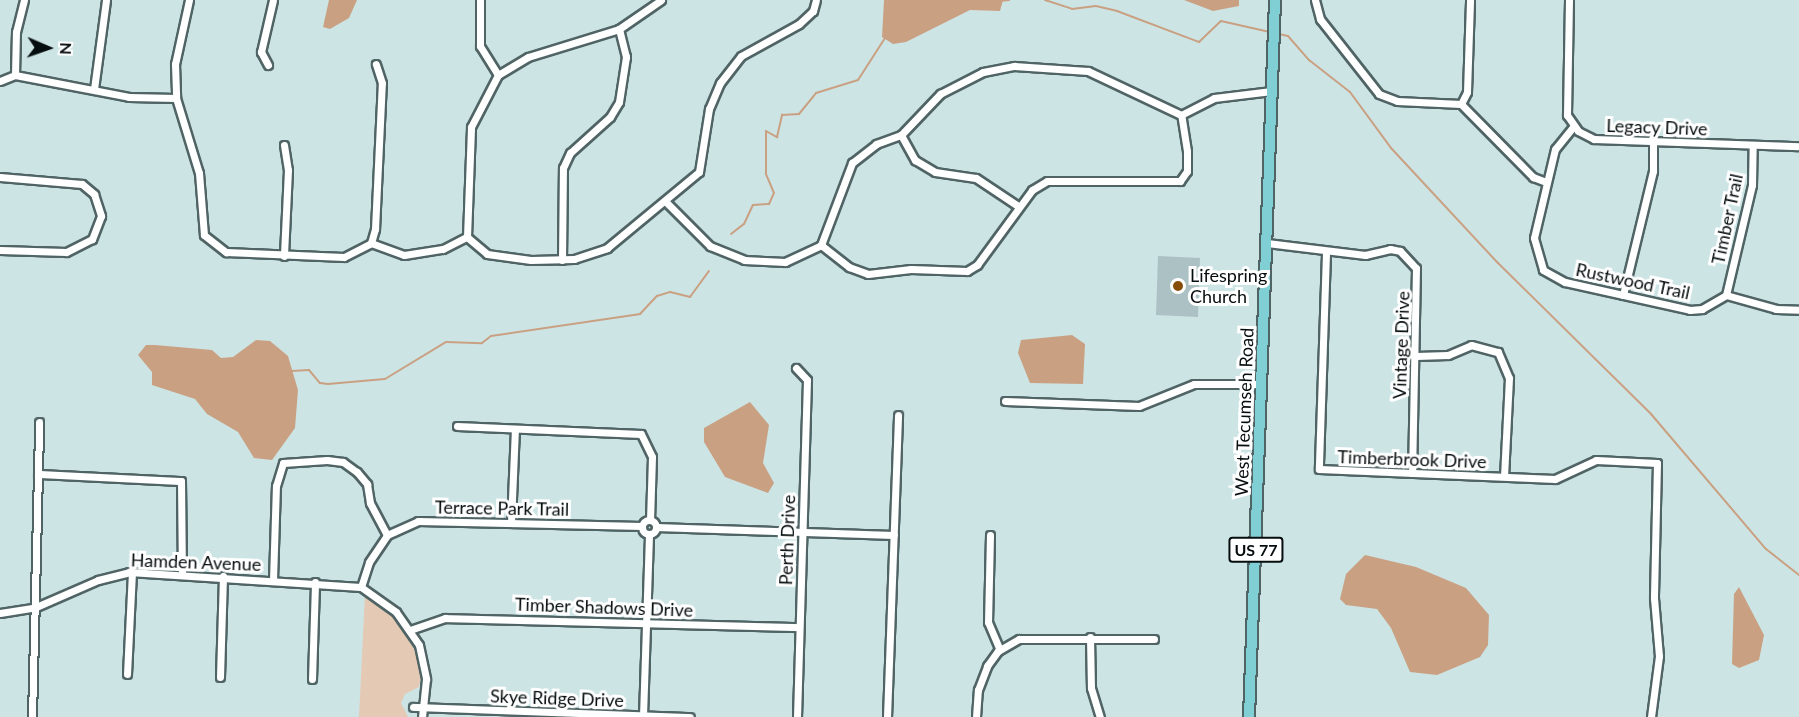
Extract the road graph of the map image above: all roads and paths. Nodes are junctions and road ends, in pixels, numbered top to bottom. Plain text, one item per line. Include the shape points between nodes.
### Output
1 (24, 0) edge
2 (106, 0) edge
3 (189, 0) edge
4 (273, 0) edge
5 (480, 0) edge
6 (661, 0) edge
7 (816, 0) edge
8 (1275, 0) edge
9 (1315, 0) edge
10 (1470, 0) edge
11 (1569, 0) edge
12 (619, 29) junction
13 (376, 64) dead end
14 (268, 65) dead end
15 (15, 75) junction
16 (498, 75) junction
17 (0, 81) edge
18 (94, 89) junction
19 (1272, 91) junction
20 (177, 98) junction
21 (1461, 104) junction
22 (1181, 115) junction
23 (1573, 128) junction
24 (901, 135) junction
25 (1653, 141) junction
26 (284, 145) dead end
27 (1753, 146) junction
28 (1799, 146) edge
29 (0, 177) edge
30 (1546, 182) junction
31 (667, 203) junction
32 (1018, 207) junction
33 (466, 237) junction
34 (371, 243) junction
35 (1267, 243) junction
36 (821, 245) junction
37 (0, 250) edge
38 (1326, 253) junction
39 (284, 256) junction
40 (562, 260) junction
41 (1623, 295) junction
42 (1725, 295) junction
43 (1799, 310) edge
44 (1416, 356) junction
45 (795, 368) dead end
46 (1262, 384) junction
47 (1005, 401) dead end
48 (898, 415) dead end
49 (39, 422) dead end
50 (457, 426) dead end
51 (515, 429) junction
52 (1412, 473) junction
53 (38, 474) junction
54 (1504, 476) junction
55 (650, 520) junction
56 (511, 523) junction
57 (642, 526) junction
58 (656, 527) junction
59 (802, 532) junction
60 (649, 534) junction
61 (387, 535) junction
62 (894, 535) junction
63 (990, 535) dead end
64 (132, 572) junction
65 (183, 573) junction
66 (223, 576) junction
67 (273, 580) junction
68 (315, 582) junction
69 (361, 587) junction
70 (36, 607) junction
71 (0, 613) edge
72 (646, 624) junction
73 (799, 627) junction
74 (411, 630) junction
75 (1090, 637) junction
76 (1154, 639) dead end
77 (1000, 650) junction
78 (127, 674) dead end
79 (220, 677) dead end
80 (312, 680) dead end
81 (413, 707) dead end
82 (423, 708) junction
83 (643, 716) edge
84 (32, 717) edge
85 (422, 717) edge
86 (690, 717) edge
87 (797, 717) edge
88 (887, 717) edge
89 (976, 717) edge
90 (1100, 717) edge
91 (1249, 717) edge
92 (1651, 717) edge

1 - 15 street via 16,32
2 - 18 street
3 - 20 street via 176,64
4 - 14 street via 261,52
5 - 16 street via 480,46
6 - 12 street
7 - 31 street via 813,11 799,24 754,47 727,73 709,109 699,172
8 - 19 main road, West Tecumseh Road / US 77
9 - 21 street via 1320,19 1379,94 1397,101
10 - 21 street via 1467,92
11 - 23 street via 1567,115
12 - 16 street via 528,57
12 - 40 street via 626,57 619,102 610,117 570,153 563,168
13 - 34 street via 382,83 375,229
15 - 17 street
15 - 18 street
16 - 33 street via 471,127
18 - 20 street via 129,97
19 - 22 street via 1214,98
19 - 35 main road, West Tecumseh Road / US 77
20 - 39 street via 199,173 204,235 226,252
21 - 30 street via 1533,177
22 - 24 street via 1088,70 1014,66 958,82
22 - 32 street via 1187,171 1180,181 1063,178 1032,190
23 - 25 street, Legacy Drive via 1594,139
23 - 30 street, Rustwood Trail via 1555,149
24 - 32 street via 915,160 935,172 976,178
24 - 36 street via 876,144 852,163
25 - 27 street, Legacy Drive
25 - 41 street via 1653,171
26 - 39 street via 288,170
27 - 28 street, Legacy Drive
27 - 42 street, Timber Trail via 1752,185
29 - 37 street via 82,184 94,194 101,216 92,239 66,252
30 - 41 street, Rustwood Trail via 1534,238 1543,270 1565,282
31 - 36 street via 710,246 744,260 785,262
31 - 40 street via 607,248
32 - 36 street via 977,265 966,271 910,269 868,274 849,267
33 - 34 street via 443,249 404,255
33 - 40 street via 496,257
34 - 39 street via 344,257
35 - 38 street, Vintage Drive via 1298,244
35 - 46 main road, West Tecumseh Road / US 77
38 - 44 street, Vintage Drive via 1365,255 1390,249 1410,259 1418,278
38 - 52 street, Timberbrook Drive via 1319,469
41 - 42 street, Rustwood Trail via 1690,310 1702,309
42 - 43 street via 1776,309
44 - 52 street, Vintage Drive
44 - 54 street via 1448,355 1471,345 1498,352 1509,378
45 - 59 street, Perth Drive via 807,380
46 - 47 street via 1194,384 1138,406
46 - 91 main road, West Tecumseh Road / US 77
48 - 62 street
49 - 53 street
50 - 51 street
51 - 55 street via 641,434 652,457
51 - 56 street
52 - 54 street, Timberbrook Drive
53 - 65 street via 181,481
53 - 70 street
54 - 92 street, Timberbrook Drive via 1555,479 1596,460 1657,463 1654,598 1659,656
55 - 57 street
55 - 58 street
56 - 57 street, Terrace Park Trail
56 - 61 street, Terrace Park Trail via 418,521
57 - 60 street
58 - 59 street
58 - 60 street
59 - 62 street
59 - 73 street, Perth Drive
60 - 72 street
61 - 67 street via 370,503 367,484 343,462 283,463 276,486
61 - 69 street via 369,562
62 - 88 street
63 - 77 street via 988,622
64 - 65 street, Hamden Avenue
64 - 70 street, Hamden Avenue via 98,580
64 - 78 street
65 - 66 street, Hamden Avenue
66 - 67 street, Hamden Avenue
66 - 79 street
67 - 68 street, Hamden Avenue
68 - 69 street, Hamden Avenue
68 - 80 street
69 - 74 street via 388,604
70 - 71 street, Hamden Avenue
70 - 84 street
72 - 73 street, Timber Shadows Drive
72 - 74 street, Timber Shadows Drive via 445,618
72 - 83 street
73 - 87 street, Perth Drive
74 - 82 street via 425,666
75 - 76 street
75 - 77 street via 1027,637
75 - 90 street via 1090,688
77 - 89 street via 980,683
81 - 82 street, Skye Ridge Drive
82 - 83 street, Skye Ridge Drive
82 - 85 street
83 - 86 street, Skye Ridge Drive

